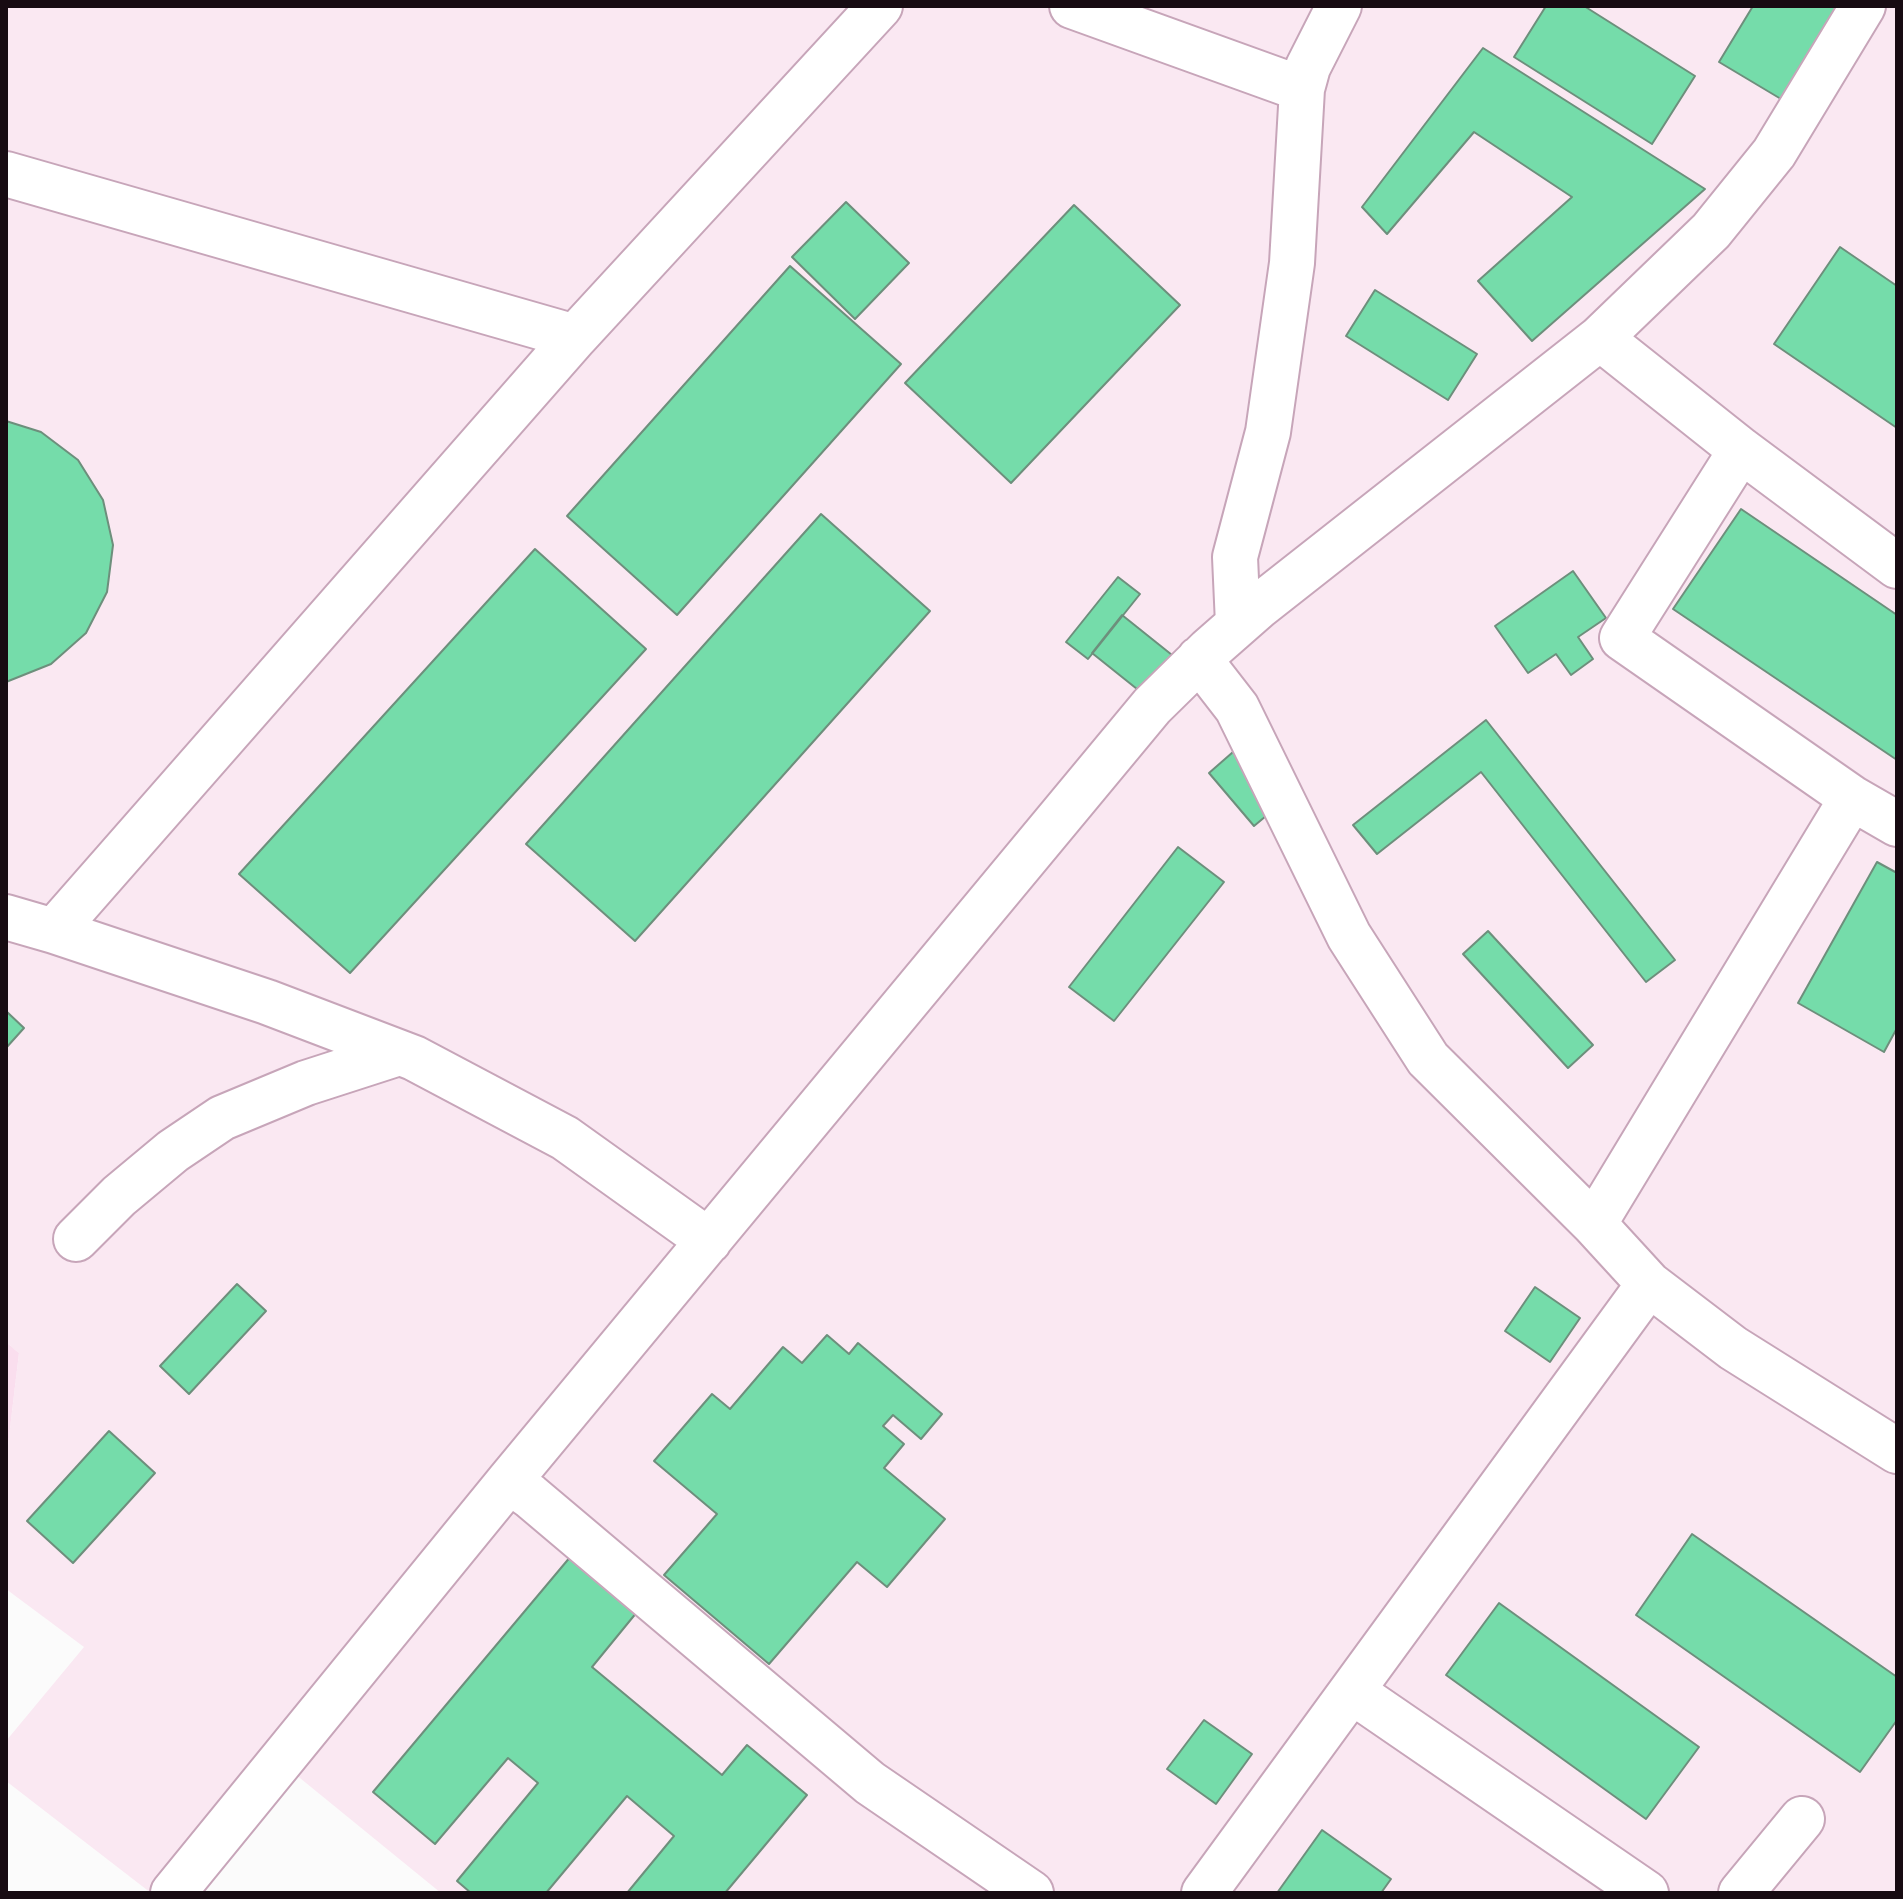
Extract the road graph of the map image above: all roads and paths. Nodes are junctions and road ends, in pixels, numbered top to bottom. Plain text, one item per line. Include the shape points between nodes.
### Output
1 (880, 6) edge
2 (1072, 6) edge
3 (1339, 6) edge
4 (1863, 6) edge
5 (1302, 89) junction
6 (6, 174) edge
7 (575, 337) junction
8 (1600, 338) junction
9 (1741, 450) junction
10 (1897, 566) edge
11 (1238, 624) junction
12 (1199, 659) junction
13 (1852, 798) junction
14 (1897, 824) edge
15 (6, 917) edge
16 (54, 931) junction
17 (399, 1053) junction
18 (1594, 1224) junction
19 (76, 1239) dead end
20 (709, 1241) junction
21 (1649, 1284) junction
22 (1897, 1451) edge
23 (509, 1481) junction
24 (1353, 1692) junction
25 (1802, 1819) dead end
26 (1642, 1892) edge
27 (173, 1893) edge
28 (1031, 1893) edge
29 (1204, 1893) edge
30 (1741, 1893) edge

1 - 7 lane
2 - 5 lane
3 - 5 lane
4 - 8 lane via 1774,153 1711,231
5 - 11 lane via 1292,263 1268,432 1235,557
6 - 7 lane
7 - 16 lane
8 - 9 lane
8 - 11 lane
9 - 10 lane
9 - 13 lane via 1622,638
11 - 12 lane
12 - 18 lane via 1237,708 1349,936 1428,1059
12 - 20 lane via 1152,706
13 - 14 lane
13 - 18 lane
15 - 16 lane
16 - 17 lane via 267,1002
17 - 19 lane via 222,1118 173,1151
17 - 20 lane via 565,1138
18 - 21 lane
20 - 23 lane
21 - 22 lane via 1733,1348
21 - 24 lane
23 - 27 lane
23 - 28 lane via 870,1783
24 - 26 lane
24 - 29 lane
25 - 30 lane

